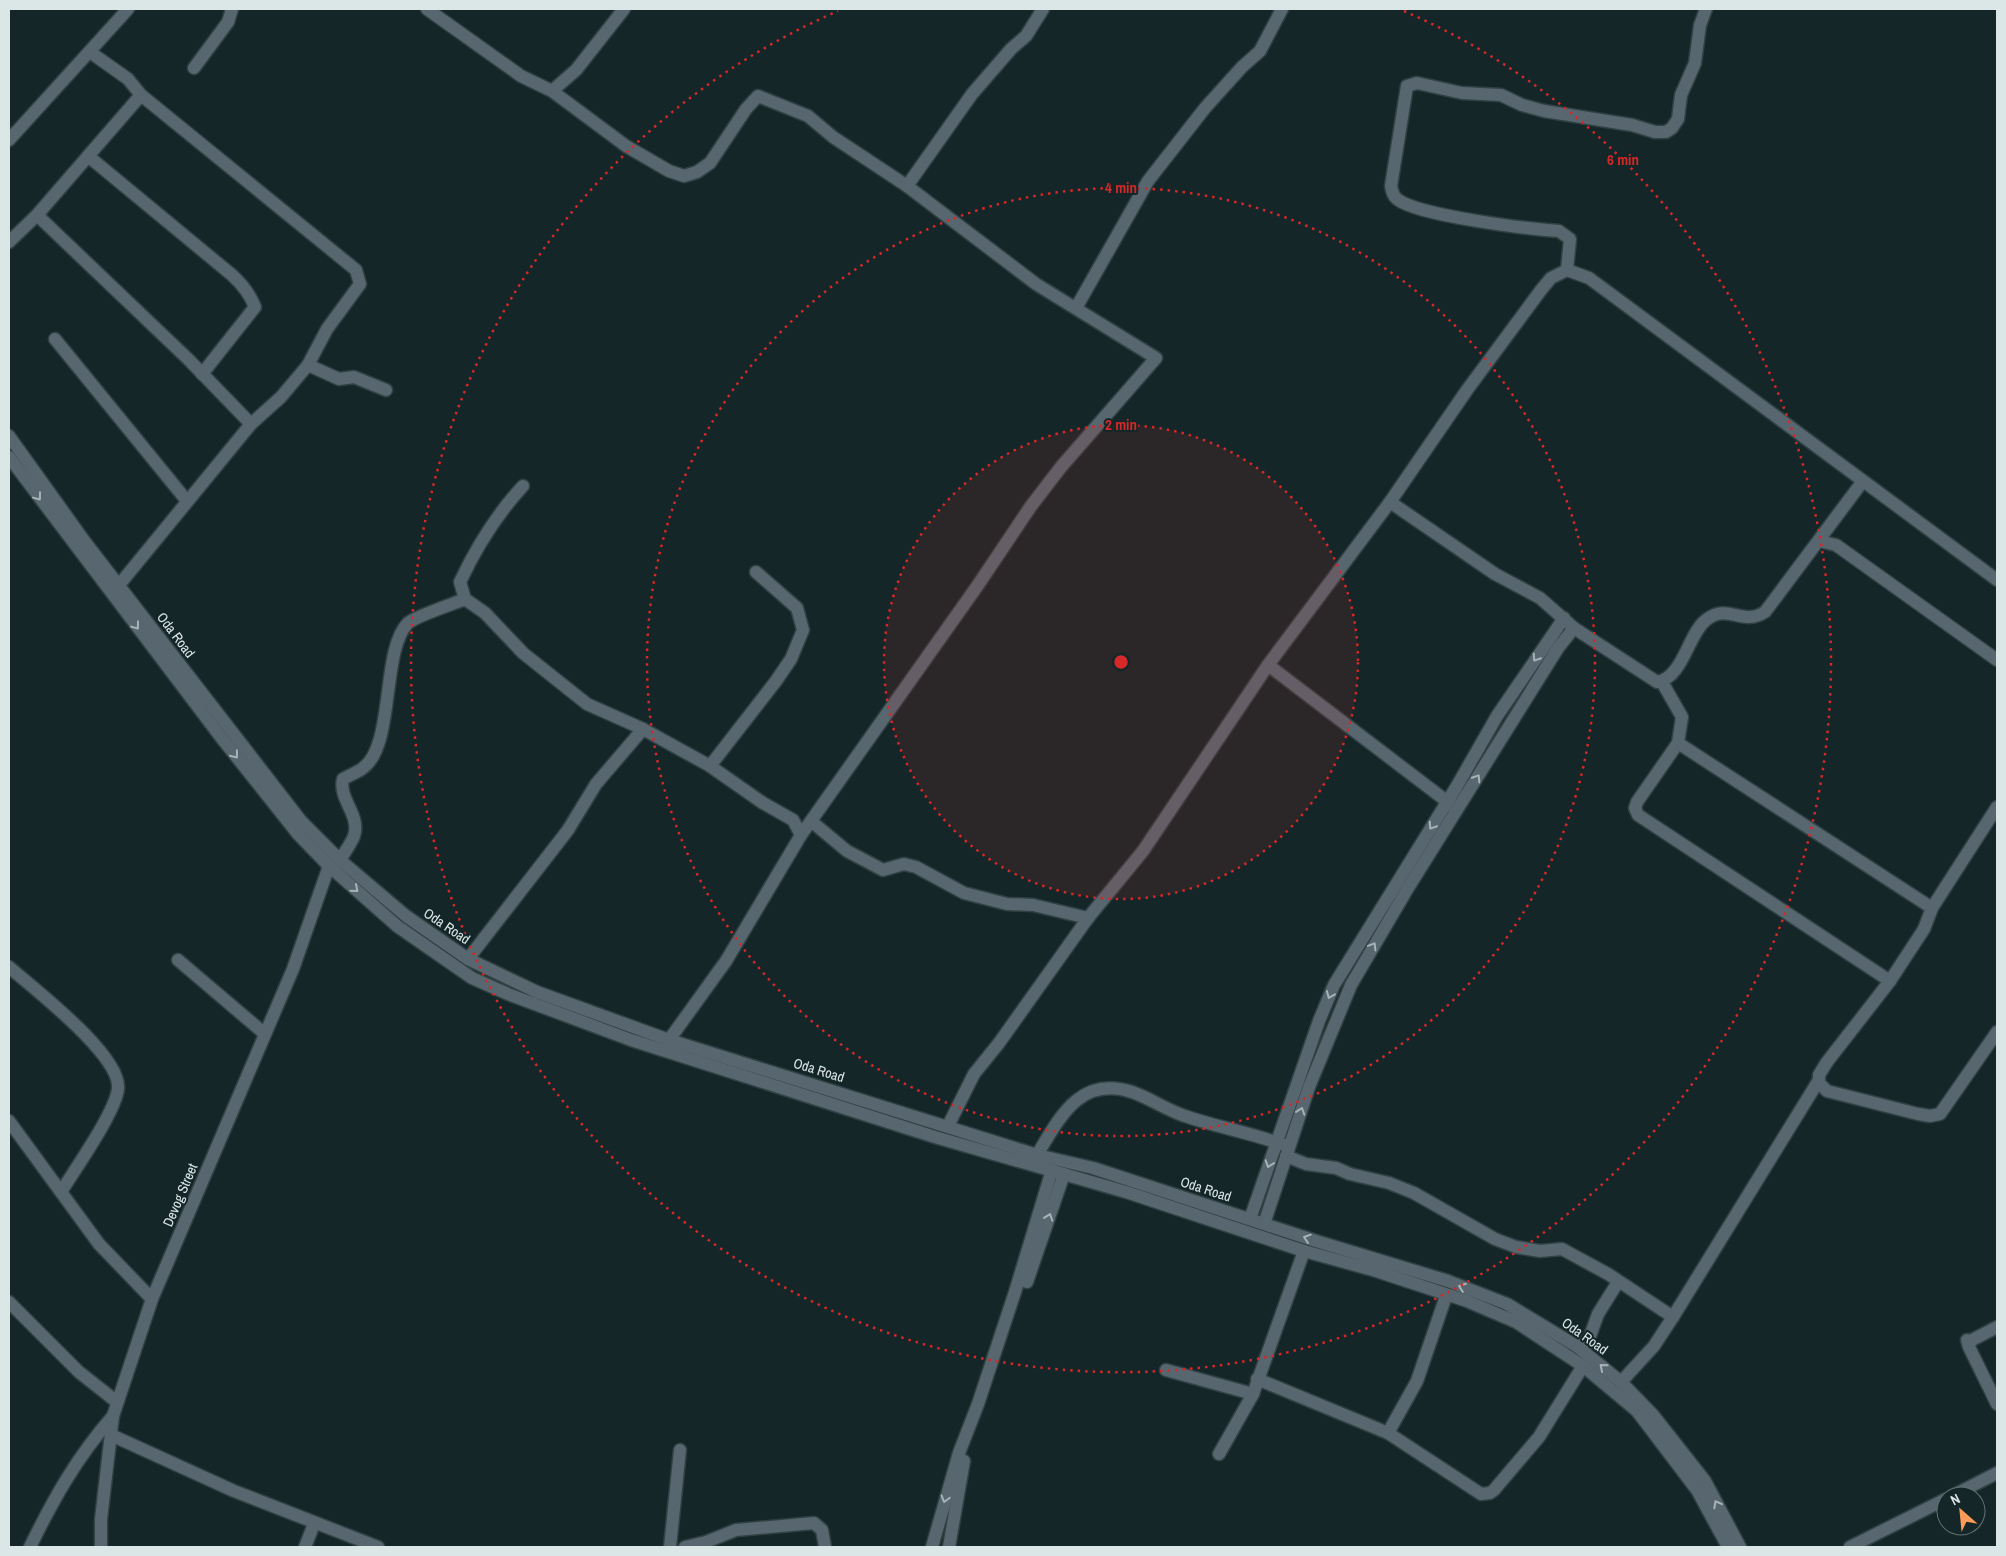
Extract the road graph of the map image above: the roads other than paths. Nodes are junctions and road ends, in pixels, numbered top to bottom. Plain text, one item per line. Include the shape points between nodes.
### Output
1 (109, 9) edge
2 (232, 9) edge
3 (427, 9) edge
4 (624, 9) edge
5 (1043, 9) edge
6 (1282, 9) edge
7 (1706, 9) edge
8 (123, 13) edge
9 (90, 52) junction
10 (194, 68) dead end
11 (552, 91) junction
12 (141, 95) junction
13 (9, 140) edge
14 (88, 156) junction
15 (907, 186) junction
16 (37, 215) junction
17 (9, 242) edge
18 (1567, 270) junction
19 (1076, 308) junction
20 (55, 339) dead end
21 (308, 365) junction
22 (202, 374) junction
23 (386, 390) dead end
24 (252, 424) junction
25 (9, 436) edge
26 (9, 457) edge
27 (14, 475) edge
28 (1863, 481) junction
29 (523, 486) dead end
30 (187, 501) junction
31 (1390, 502) junction
32 (1819, 541) junction
33 (756, 572) dead end
34 (1997, 580) edge
35 (119, 585) junction
36 (465, 599) junction
37 (1564, 618) junction
38 (1574, 628) junction
39 (1997, 660) edge
40 (1268, 665) junction
41 (1662, 682) junction
42 (643, 729) junction
43 (1678, 743) junction
44 (710, 766) junction
45 (1452, 806) junction
46 (1997, 807) edge
47 (811, 821) junction
48 (801, 835) junction
49 (334, 863) junction
50 (1932, 908) junction
51 (1088, 918) junction
52 (468, 959) junction
53 (178, 960) dead end
54 (9, 967) edge
55 (1343, 970) junction
56 (1355, 978) junction
57 (1890, 981) junction
58 (1997, 1032) edge
59 (265, 1034) junction
60 (670, 1040) junction
61 (1819, 1080) junction
62 (9, 1121) edge
63 (948, 1126) junction
64 (1277, 1142) junction
65 (1287, 1152) junction
66 (1037, 1155) junction
67 (1058, 1172) junction
68 (1128, 1186) junction
69 (61, 1192) junction
70 (1250, 1219) junction
71 (1264, 1224) junction
72 (1304, 1251) junction
73 (1618, 1282) junction
74 (1446, 1296) junction
75 (152, 1299) junction
76 (9, 1302) edge
77 (1673, 1317) junction
78 (1997, 1327) edge
79 (1578, 1347) junction
80 (1583, 1366) junction
81 (1166, 1370) dead end
82 (1257, 1379) junction
83 (1620, 1382) junction
84 (1253, 1394) junction
85 (118, 1402) junction
86 (1997, 1404) edge
87 (114, 1416) junction
88 (973, 1426) junction
89 (1388, 1434) junction
90 (111, 1435) junction
91 (680, 1450) dead end
92 (1219, 1454) dead end
93 (1997, 1473) edge
94 (1972, 1486) edge
95 (1936, 1504) edge
96 (314, 1524) junction
97 (30, 1547) edge
98 (101, 1547) edge
99 (305, 1547) edge
100 (378, 1547) edge
101 (670, 1547) edge
102 (685, 1547) edge
103 (825, 1547) edge
104 (932, 1547) edge
105 (941, 1547) edge
106 (949, 1547) edge
107 (1728, 1547) edge
108 (1740, 1547) edge
109 (1850, 1547) edge

1 - 8 street
2 - 10 street via 228,22
3 - 11 street via 521,76
4 - 11 street via 576,70
5 - 15 street via 1026,36 972,94
6 - 19 street via 1260,50 1205,108 1148,181
7 - 18 street via 1700,25 1695,63 1681,95 1678,119 1666,132 1544,111 1501,95 1462,93 1417,83 1407,86 1391,186 1395,197 1409,206 1461,218 1559,231 1570,239
8 - 9 street
9 - 12 street via 128,79
9 - 13 street
11 - 15 street via 626,146 684,176 710,163 758,96 808,116 833,137
12 - 14 street
12 - 21 street via 356,270 360,284 326,329
14 - 16 street
14 - 22 street via 232,275 253,300 255,307
15 - 19 street via 1036,284
16 - 17 street
16 - 22 street
18 - 28 street via 1589,278 1605,289
18 - 31 street via 1551,278 1541,290
19 - 47 street via 1156,358 1031,506
20 - 30 street
21 - 23 street via 339,379 354,378
21 - 24 street
22 - 24 street
24 - 30 street
25 - 35 street, Oda Road
26 - 27 street, Oda Road
27 -> 49 street, Oda Road via 298,834
28 - 32 street
28 - 34 street
29 - 36 street via 502,508 468,565 460,582
30 - 35 street
31 - 37 street via 1495,574 1540,598
31 - 40 street
32 - 39 street via 1836,545
32 - 41 street via 1765,612 1750,618 1725,612 1704,621 1683,659
33 - 44 street via 797,608 803,630 776,681
35 - 49 street, Oda Road
36 - 42 street via 485,614 523,654 588,704
36 - 49 street, Devog Street via 408,622 402,633 378,745 364,768 343,779 341,787 356,824 354,837
37 - 38 street
37 -> 45 street via 1497,716
38 - 41 street via 1652,681
45 -> 38 street
40 - 45 street
40 - 51 street via 1143,851
41 - 43 street via 1682,717
42 - 44 street
42 - 52 street via 596,784 568,830
43 - 50 street
43 - 57 street via 1637,802 1638,815
44 - 48 street via 762,803 793,820
45 -> 55 street
56 -> 45 street
46 - 50 street
47 - 48 street
47 - 51 street via 847,851 882,870 904,864 964,894
48 - 60 street via 726,961
49 - 52 street, Oda Road
49 - 59 street, Devog Street
49 -> 67 street, Oda Road via 397,926 472,978 508,994 631,1040 935,1137
50 - 57 street via 1924,929
51 - 63 street via 974,1074
52 - 60 street, Oda Road via 537,992
53 - 59 street
54 - 69 street via 86,1034 114,1071 118,1088 106,1118
55 - 56 street
55 -> 64 street via 1319,1021
65 -> 56 street via 1309,1087
57 - 61 street via 1827,1062
58 - 61 street via 1940,1114 1918,1114 1827,1091
59 - 75 street, Devog Street
60 - 63 street, Oda Road
61 - 77 street
62 - 69 street
63 - 66 street, Oda Road
64 - 65 street
64 - 66 street via 1183,1116 1131,1092 1103,1087 1081,1095 1060,1117
64 -> 70 street
65 - 71 street
65 - 73 street via 1306,1164 1336,1168 1414,1193 1495,1239 1516,1247 1540,1251 1562,1249
66 - 68 street, Oda Road via 1093,1168
67 - 68 street, Oda Road
67 - 88 street
68 - 70 street, Oda Road
68 - 72 street, Oda Road
69 - 75 street via 99,1244
70 - 71 street, Oda Road
79 -> 71 street, Oda Road via 1507,1304 1448,1281
72 - 74 street, Oda Road via 1373,1270
72 - 82 street
73 - 77 street
73 - 79 street via 1597,1316 1589,1339
74 - 80 street, Oda Road via 1467,1301 1516,1322
74 - 89 street via 1417,1381
75 - 85 street, Devog Street
76 - 85 street via 79,1372
77 - 83 street via 1654,1346
78 - 86 street via 1972,1340 1969,1345 1967,1340 1969,1347
83 -> 79 street, Oda Road
80 - 89 street via 1539,1437 1490,1493 1481,1494
80 - 107 street, Oda Road via 1636,1411 1661,1440 1697,1490
81 - 84 street
82 - 84 street
82 - 89 street
108 -> 83 street, Oda Road via 1705,1481 1654,1415
84 - 92 street
85 - 87 street, Devog Street
87 - 90 street, Devog Street
87 - 97 street via 87,1446 56,1494
88 -> 104 street via 958,1453
88 - 106 street via 963,1462
90 - 96 street
90 - 98 street, Devog Street
91 - 101 street
93 - 94 street
95 - 109 street
96 - 99 street
96 - 100 street
102 - 103 street via 736,1530 814,1523 822,1530
104 - 105 street

